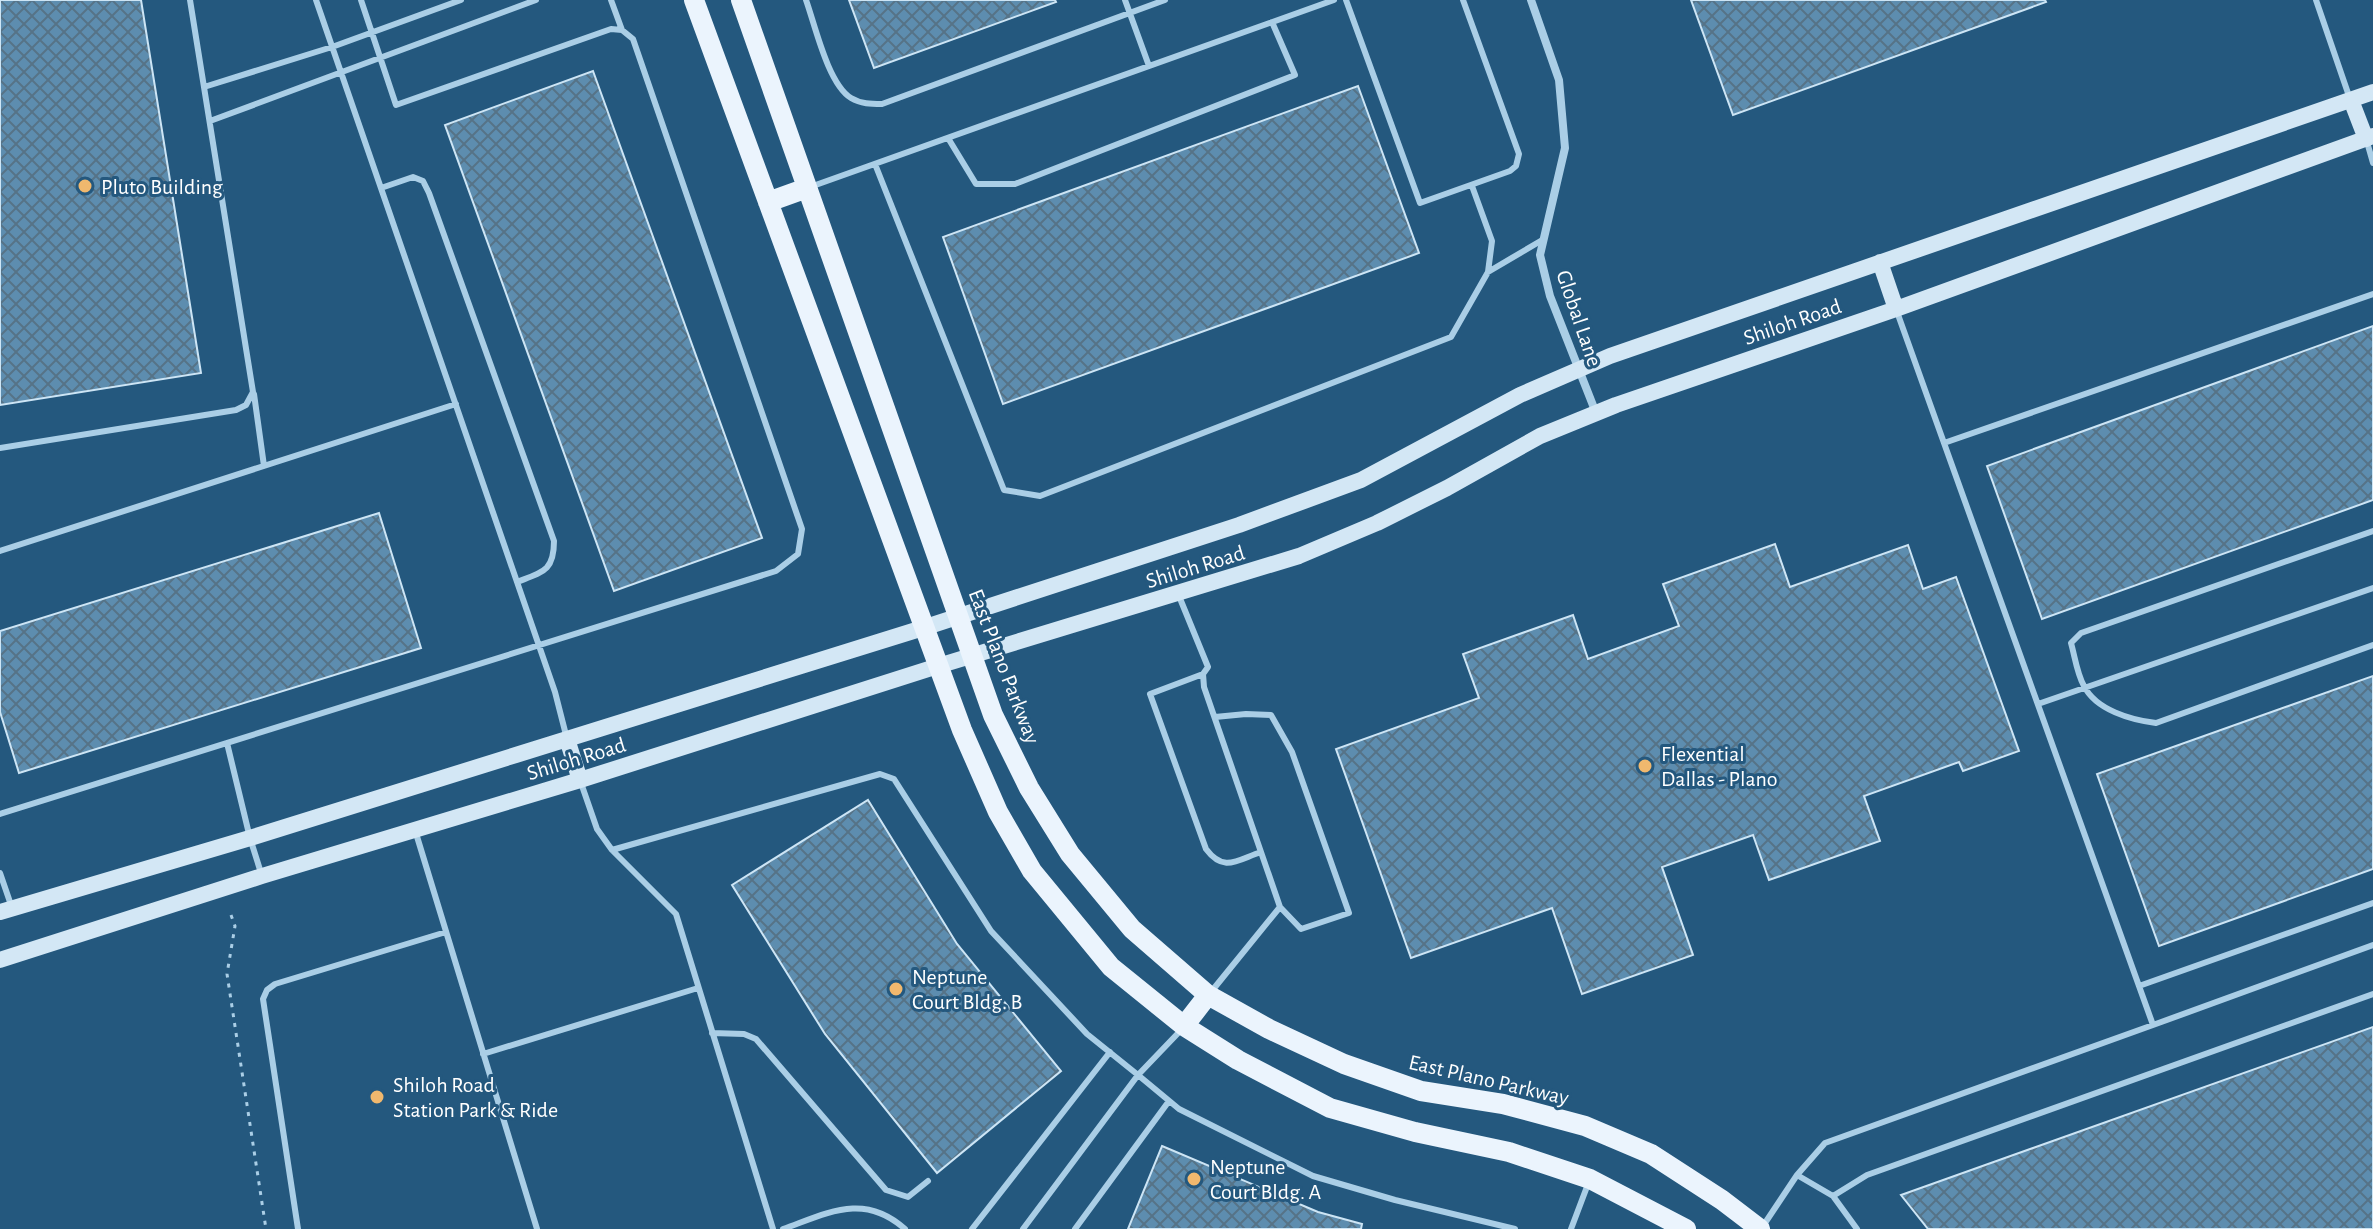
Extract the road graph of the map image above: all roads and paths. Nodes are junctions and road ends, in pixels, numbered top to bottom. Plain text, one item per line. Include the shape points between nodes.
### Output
1 (190, 0) edge
2 (316, 0) edge
3 (361, 0) edge
4 (461, 0) edge
5 (536, 0) edge
6 (611, 0) edge
7 (694, 0) edge
8 (741, 0) edge
9 (806, 0) edge
10 (1125, 0) edge
11 (1165, 0) edge
12 (1334, 0) edge
13 (1346, 0) edge
14 (1463, 0) edge
15 (1531, 0) edge
16 (2316, 0) edge
17 (1130, 13) junction
18 (1272, 22) junction
19 (622, 30) junction
20 (371, 33) junction
21 (332, 47) junction
22 (379, 56) junction
23 (1149, 66) junction
24 (341, 71) junction
25 (204, 87) junction
26 (2373, 92) edge
27 (2351, 100) junction
28 (210, 121) junction
29 (2369, 137) edge
30 (948, 138) junction
31 (2373, 163) edge
32 (875, 164) junction
33 (1472, 186) junction
34 (381, 188) junction
35 (807, 188) junction
36 (768, 202) junction
37 (1544, 239) junction
38 (1880, 262) junction
39 (1488, 272) junction
40 (2373, 294) edge
41 (1896, 309) junction
42 (1577, 370) junction
43 (253, 392) junction
44 (456, 404) junction
45 (1596, 413) junction
46 (1944, 443) junction
47 (0, 448) edge
48 (264, 466) junction
49 (2373, 531) edge
50 (0, 551) edge
51 (517, 582) junction
52 (2373, 588) edge
53 (1178, 594) junction
54 (959, 616) junction
55 (923, 628) junction
56 (539, 645) junction
57 (2373, 645) edge
58 (973, 657) junction
59 (938, 666) junction
60 (1203, 674) junction
61 (2084, 688) junction
62 (2038, 704) junction
63 (1215, 717) junction
64 (567, 739) junction
65 (227, 743) junction
66 (580, 780) junction
67 (0, 814) edge
68 (415, 830) junction
69 (250, 838) junction
70 (612, 850) junction
71 (1261, 852) junction
72 (0, 873) edge
73 (262, 876) junction
74 (2373, 903) edge
75 (1280, 907) junction
76 (6, 910) edge
77 (231, 915) dead end
78 (446, 932) junction
79 (2373, 945) edge
80 (0, 960) edge
81 (2139, 986) junction
82 (698, 988) junction
83 (2373, 994) edge
84 (1208, 995) junction
85 (2153, 1025) junction
86 (1184, 1026) junction
87 (712, 1033) junction
88 (1110, 1052) junction
89 (483, 1054) junction
90 (1138, 1075) junction
91 (1169, 1101) junction
92 (1797, 1175) junction
93 (1590, 1179) junction
94 (928, 1181) dead end
95 (1833, 1196) junction
96 (266, 1229) edge
97 (298, 1229) edge
98 (537, 1229) edge
99 (773, 1229) edge
100 (783, 1229) edge
101 (905, 1229) edge
102 (972, 1229) edge
103 (1023, 1229) edge
104 (1075, 1229) edge
105 (1515, 1229) edge
106 (1571, 1229) edge
107 (1686, 1229) edge
108 (1761, 1229) edge
109 (1857, 1229) edge

1 - 25 lane
2 - 21 lane
3 - 20 lane
4 - 20 lane
5 - 22 lane
6 - 19 lane
7 - 36 main road
8 - 35 main road, East Plano Parkway
9 - 17 lane via 835,81 848,97 864,104 903,98
10 - 17 lane
11 - 17 lane
12 - 18 lane
13 - 33 lane via 1420,203
14 - 33 lane via 1519,154 1510,171
15 - 37 street, Global Lane via 1559,80 1565,148
16 - 27 lane
17 - 23 lane
18 - 23 lane
18 - 30 lane via 1295,75 1015,184 976,184
19 - 22 lane via 586,36 396,105
19 - 56 lane via 633,39 802,529 798,554 776,571
20 - 21 lane
20 - 22 lane
21 - 24 lane
21 - 25 lane
22 - 24 lane
23 - 30 lane
24 - 28 lane
24 - 34 lane
25 - 28 lane
26 - 27 main road, Shiloh Road
27 - 29 main road
27 - 38 main road, Shiloh Road
28 - 43 lane
29 - 31 lane
29 - 41 main road, Shiloh Road
30 - 32 lane
32 - 35 lane
32 - 39 lane via 1004,490 1040,496 1451,337
33 - 39 lane via 1492,241
34 - 44 lane
34 - 51 lane via 413,177 423,181 429,193 554,541 554,557 545,571
35 - 36 main road
35 - 54 main road, East Plano Parkway
36 - 55 main road
37 - 39 lane
37 - 42 street, Global Lane via 1540,255 1547,283
38 - 41 main road
38 - 42 main road, Shiloh Road
40 - 46 lane
41 - 45 main road, Shiloh Road
41 - 46 lane
42 - 45 street, Global Lane
42 - 54 main road, Shiloh Road via 1361,480
43 - 47 lane via 236,410
43 - 48 lane
44 - 48 lane
44 - 51 lane
45 - 53 main road, Shiloh Road via 1540,436 1377,523 1299,556
46 - 62 lane
48 - 50 lane
49 - 61 lane via 2081,633 2071,643
51 - 56 lane
52 - 61 lane
53 - 58 main road, Shiloh Road
53 - 60 lane via 1208,667
54 - 55 main road, Shiloh Road
54 - 58 main road, East Plano Parkway
55 - 59 main road
55 - 64 main road, Shiloh Road
56 - 64 lane
56 - 65 lane
57 - 61 lane via 2156,723 2108,709
58 - 59 main road, Shiloh Road
58 - 84 main road, East Plano Parkway via 993,715 1070,854 1132,929
59 - 66 main road, Shiloh Road
59 - 86 main road via 998,812 1032,871 1111,967
60 - 63 lane
60 - 71 lane via 1150,694 1206,849 1215,861 1227,864
61 - 62 lane
62 - 81 lane
63 - 71 lane
63 - 75 lane via 1271,715 1292,752 1349,913 1301,929
64 - 66 main road
64 - 69 main road, Shiloh Road
65 - 67 lane
65 - 69 lane
66 - 68 main road, Shiloh Road
66 - 70 lane via 597,829
68 - 73 main road, Shiloh Road
68 - 78 lane
69 - 73 lane
69 - 76 main road, Shiloh Road
70 - 82 lane via 676,914
70 - 88 lane via 880,774 894,779 991,931
71 - 75 lane
72 - 76 lane
73 - 80 main road, Shiloh Road
74 - 81 lane
75 - 84 lane
77 - 96 path via 235,926 227,974
78 - 89 lane
78 - 97 lane via 267,990 263,999
79 - 85 lane
81 - 85 lane
82 - 87 lane
82 - 89 lane
83 - 95 lane via 1867,1175
84 - 86 main road
84 - 108 main road, East Plano Parkway via 1331,1058 1395,1082 1585,1126 1651,1154
85 - 92 lane via 1825,1143
86 - 90 lane
86 - 93 main road via 1330,1108 1509,1152
87 - 94 lane via 756,1039 886,1190 908,1197
87 - 99 lane
88 - 90 lane
88 - 102 lane
89 - 98 lane
90 - 91 lane
90 - 103 lane
91 - 104 lane
91 - 105 lane via 1313,1176
92 - 95 lane
92 - 108 lane
93 - 106 lane
93 - 107 main road
95 - 109 lane
100 - 101 lane via 841,1208 864,1207

